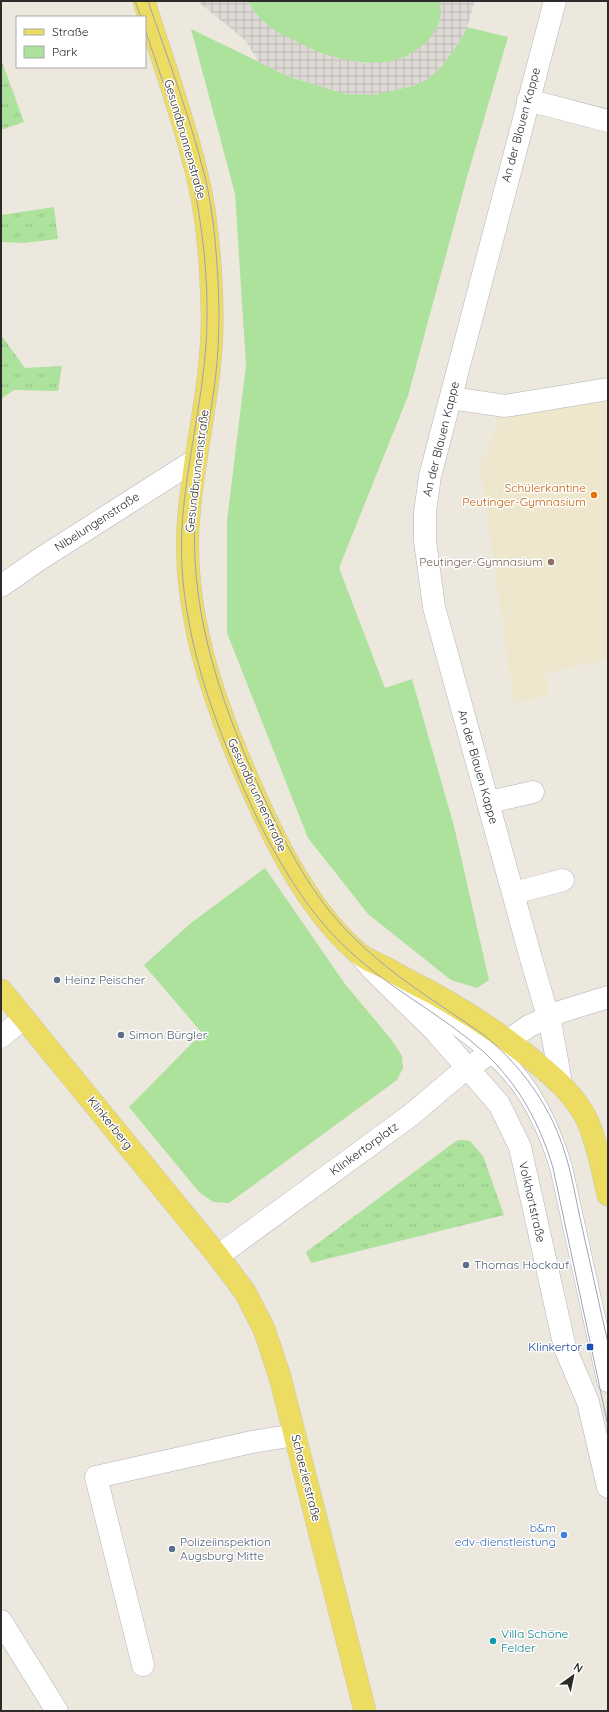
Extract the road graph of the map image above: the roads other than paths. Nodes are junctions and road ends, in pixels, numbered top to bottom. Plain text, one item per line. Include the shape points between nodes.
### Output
1 (144, 1) edge
2 (555, 1) edge
3 (528, 100) junction
4 (608, 121) edge
5 (608, 389) edge
6 (451, 398) junction
7 (195, 464) junction
8 (1, 586) edge
9 (533, 792) dead end
10 (489, 802) junction
11 (563, 880) dead end
12 (514, 894) junction
13 (360, 955) junction
14 (1, 990) edge
15 (608, 998) edge
16 (24, 1018) junction
17 (549, 1018) junction
18 (1, 1037) edge
19 (500, 1046) junction
20 (468, 1068) junction
21 (561, 1083) junction
22 (608, 1195) edge
23 (218, 1256) junction
24 (608, 1381) edge
25 (295, 1435) junction
26 (608, 1487) edge
27 (1, 1621) edge
28 (143, 1665) dead end
29 (58, 1711) edge
30 (365, 1711) edge

1 - 7 main road, Gesundbrunnenstraße via 195,165 209,243 213,312 211,352
2 - 3 street, An der Blauen Kappe
3 - 4 street
3 - 6 street, An der Blauen Kappe
5 - 6 street via 505,406
6 - 10 street, An der Blauen Kappe via 430,476 425,512 425,541 434,607
7 - 8 street, Nibelungenstraße via 189,464
7 - 13 main road, Gesundbrunnenstraße via 188,517 190,586 196,628 212,688 244,769 287,860 319,908
9 - 10 street
10 - 12 street, An der Blauen Kappe
11 - 12 street
12 - 17 street, An der Blauen Kappe
13 - 19 main road, Gesundbrunnenstraße via 464,1010
13 - 20 street, Gesundbrunnenstraße
14 - 16 main road, Klinkerberg
15 - 17 street, Klinkertorplatz via 560,1012
16 - 18 street
16 - 23 main road, Klinkerberg
17 - 19 street, Klinkertorplatz via 529,1026
17 - 21 street
19 - 20 street, Klinkertorplatz
19 - 21 main road
19 - 24 street via 542,1118 556,1149
20 - 23 street, Klinkertorplatz via 411,1115
20 - 26 street, Volkhartstraße via 499,1104 520,1146 565,1348 588,1402
21 - 22 main road via 589,1124
23 - 25 main road, Schaezlerstraße via 245,1292 264,1329
25 - 28 street via 96,1476
25 - 30 main road, Schaezlerstraße
27 - 29 street

